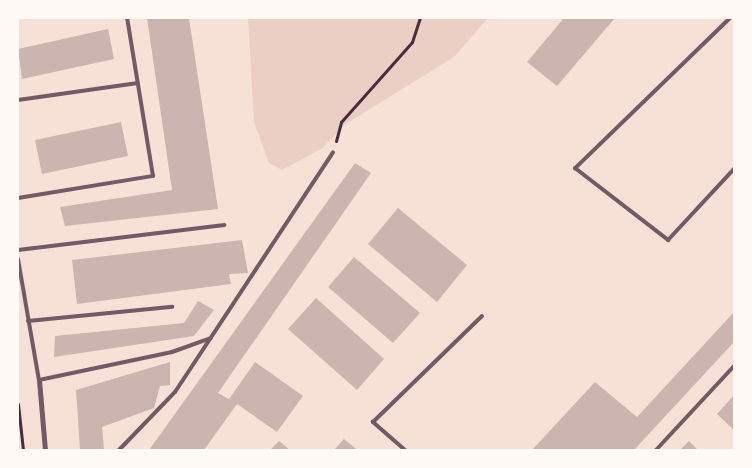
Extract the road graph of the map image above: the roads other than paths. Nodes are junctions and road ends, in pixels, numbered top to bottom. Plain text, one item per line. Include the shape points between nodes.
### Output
1 (127, 18) edge
2 (730, 18) edge
3 (138, 83) junction
4 (18, 100) edge
5 (333, 152) road end
6 (734, 169) edge
7 (18, 198) edge
8 (224, 225) dead end
9 (18, 250) edge
10 (18, 259) edge
11 (19, 282) edge
12 (172, 307) dead end
13 (482, 316) dead end
14 (28, 321) junction
15 (212, 338) junction
16 (734, 366) edge
17 (39, 380) junction
18 (45, 450) edge
19 (119, 450) edge
20 (405, 450) edge
21 (656, 450) edge

1 - 3 lane
2 - 6 lane via 575,168 668,240
3 - 4 lane
3 - 7 lane via 153,176
5 - 15 lane
8 - 9 lane
10 - 11 lane
11 - 14 lane
12 - 14 lane
13 - 20 lane via 373,422
14 - 17 lane
15 - 17 lane via 172,352
15 - 19 lane via 175,392
16 - 21 lane
17 - 18 street

